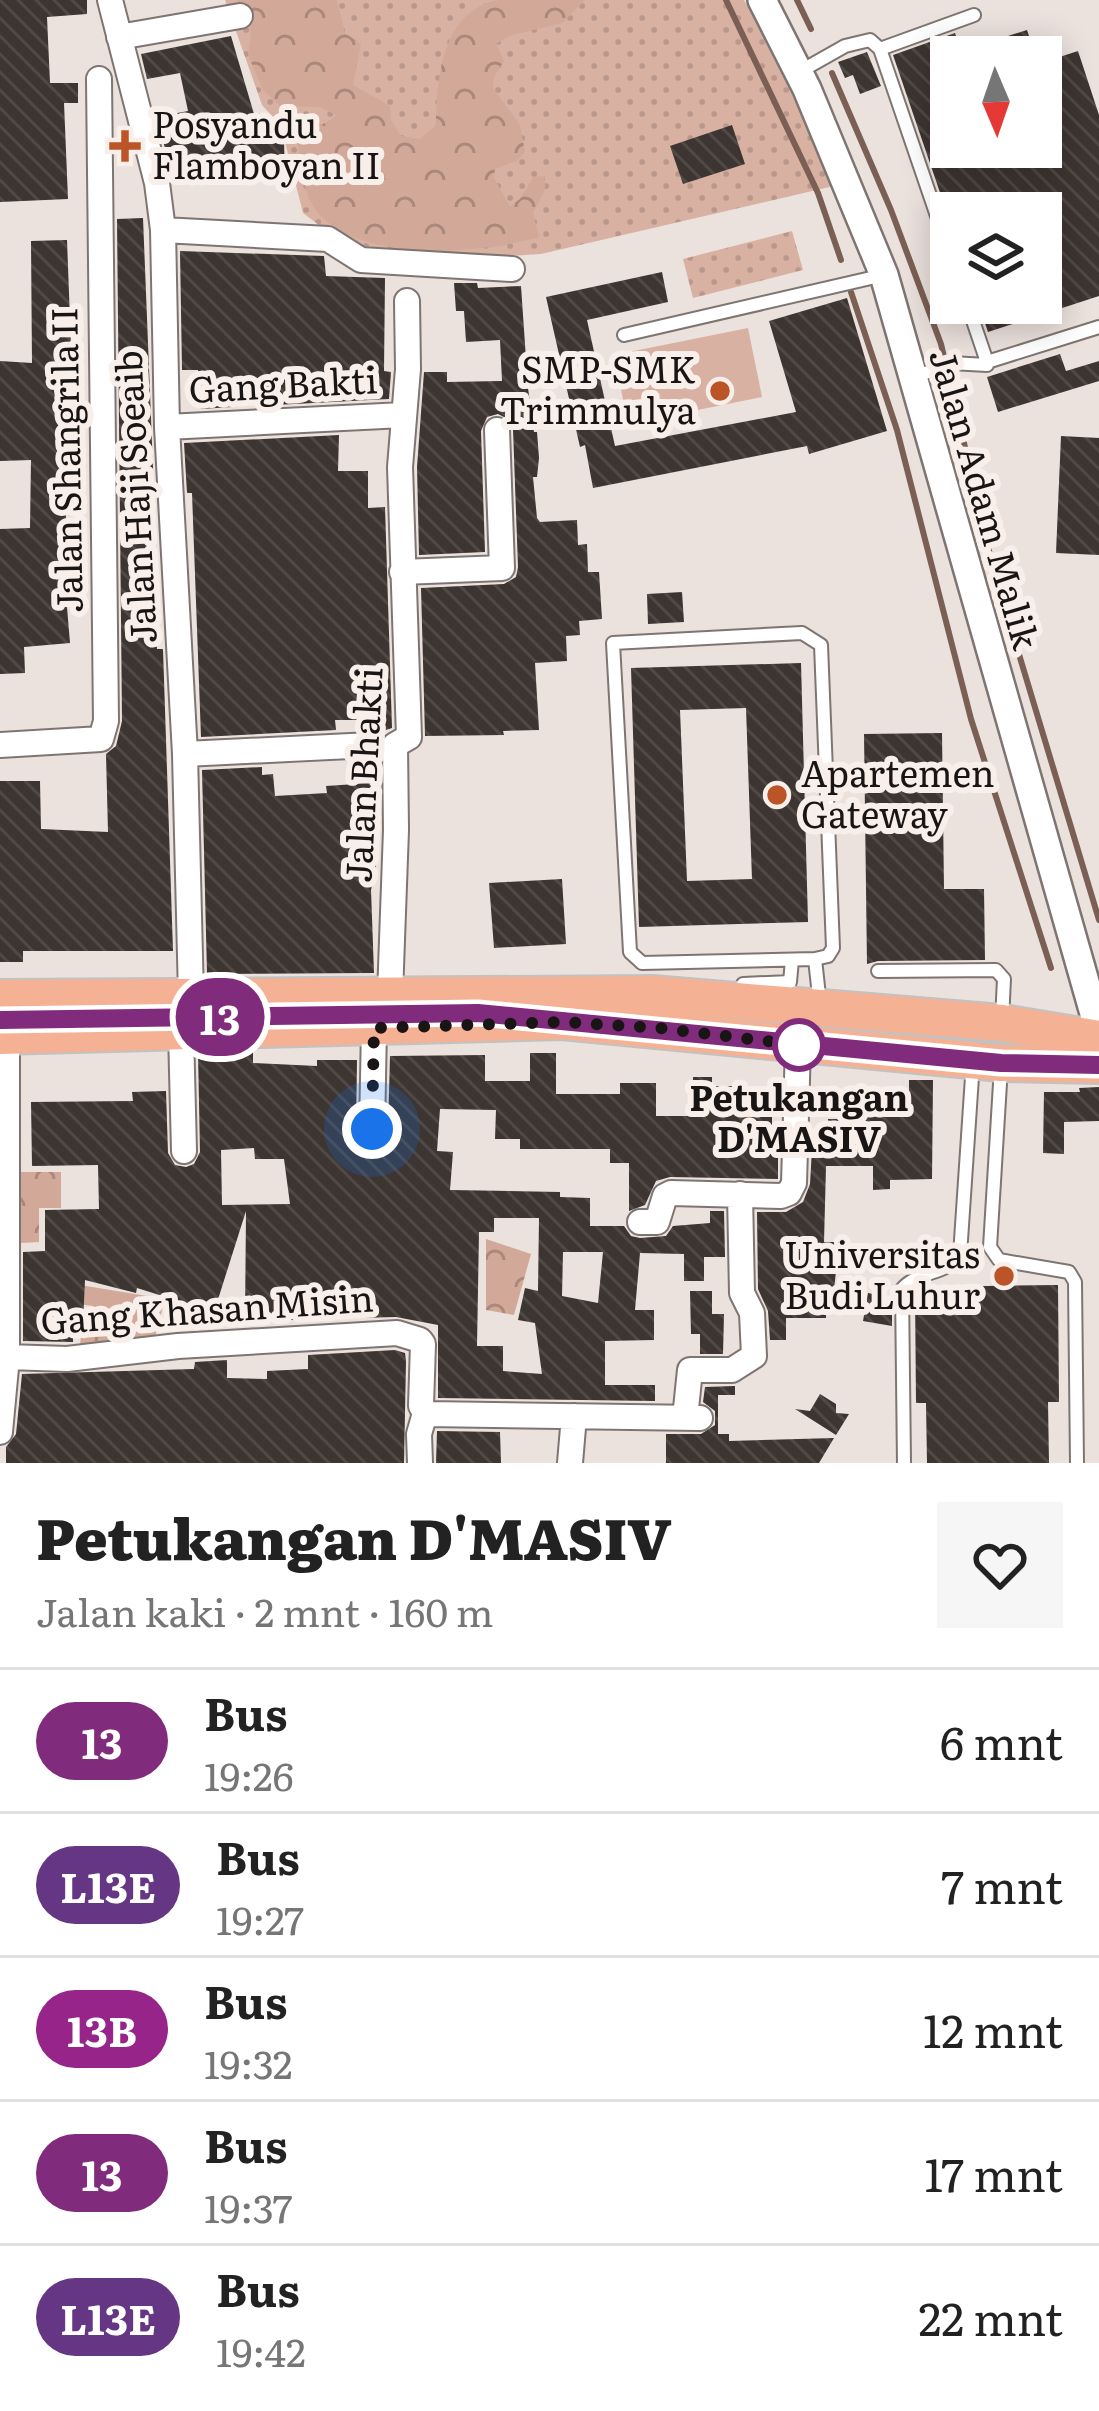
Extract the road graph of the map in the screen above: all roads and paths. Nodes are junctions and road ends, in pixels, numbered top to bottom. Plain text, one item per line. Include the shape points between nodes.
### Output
1 (110, 0) edge
2 (762, 0) edge
3 (974, 15) dead end
4 (240, 16) dead end
5 (119, 37) junction
6 (880, 50) junction
7 (799, 72) junction
8 (99, 79) dead end
9 (930, 196) edge
10 (163, 230) junction
11 (512, 269) dead end
12 (884, 275) junction
13 (407, 301) dead end
14 (974, 324) edge
15 (1099, 327) edge
16 (624, 335) dead end
17 (987, 362) junction
18 (919, 375) junction
19 (404, 415) junction
20 (166, 427) junction
21 (497, 430) dead end
22 (402, 572) junction
23 (0, 745) edge
24 (371, 745) dead end
25 (184, 754) junction
26 (814, 959) junction
27 (792, 960) junction
28 (878, 971) dead end
29 (652, 994) junction
30 (390, 995) junction
31 (191, 996) junction
32 (0, 998) edge
33 (820, 1008) junction
34 (562, 1022) junction
35 (1002, 1023) junction
36 (374, 1028) junction
37 (2, 1030) edge
38 (181, 1032) junction
39 (1099, 1035) edge
40 (798, 1045) junction
41 (987, 1061) junction
42 (1099, 1065) edge
43 (372, 1129) dead end
44 (184, 1151) dead end
45 (740, 1194) junction
46 (640, 1222) dead end
47 (961, 1246) junction
48 (991, 1247) junction
49 (7, 1358) junction
50 (425, 1413) junction
51 (0, 1416) edge
52 (574, 1416) junction
53 (0, 1432) edge
54 (420, 1463) edge
55 (571, 1463) edge
56 (904, 1463) edge
57 (1077, 1463) edge

1 - 5 street, Jalan Haji Soeaib
2 - 7 street, Jalan Adam Malik
3 - 6 lane
4 - 5 street
5 - 10 street, Jalan Haji Soeaib
6 - 7 lane via 858,41
6 - 9 lane
7 - 12 street, Jalan Adam Malik
8 - 23 street, Jalan Shangrila II via 106,721 101,739
10 - 11 street via 328,239 362,260
10 - 20 street, Jalan Haji Soeaib
12 - 16 lane
12 - 18 street, Jalan Adam Malik
13 - 19 street, Jalan Bhakti
14 - 17 lane
15 - 17 lane
17 - 18 lane via 951,362
18 - 39 street, Jalan Adam Malik
19 - 20 street, Gang Bakti
19 - 22 street, Jalan Bhakti
20 - 25 street, Jalan Haji Soeaib
21 - 22 street via 502,568
22 - 30 street, Jalan Bhakti via 409,737 394,745
24 - 25 street
25 - 31 street, Jalan Haji Soeaib
26 - 27 lane
26 - 27 lane via 833,948 821,645 802,633 613,643 634,958
26 - 33 lane
27 - 29 lane via 786,984
28 - 35 lane via 996,970 1004,979
29 - 30 main road
29 - 33 main road
30 - 31 main road
31 - 32 main road
33 - 35 main road
34 - 36 main road
34 - 37 lane via 478,1013
34 - 40 main road
35 - 39 main road
35 - 41 main road
36 - 38 main road
36 - 43 street
37 - 38 main road
37 - 49 street
38 - 44 street
40 - 41 main road
40 - 45 street via 792,1187 781,1196
41 - 42 main road
41 - 47 lane
41 - 48 lane
45 - 46 street via 670,1193 660,1219
45 - 52 street via 742,1293 752,1313 754,1356 731,1370 691,1370 692,1418
47 - 48 lane
47 - 56 lane via 949,1267 902,1289
48 - 57 lane via 999,1260 1070,1271 1076,1282
49 - 50 street, Gang Khasan Misin via 397,1333 423,1345
49 - 51 street
50 - 52 street
50 - 54 street
51 - 53 street
52 - 55 street

